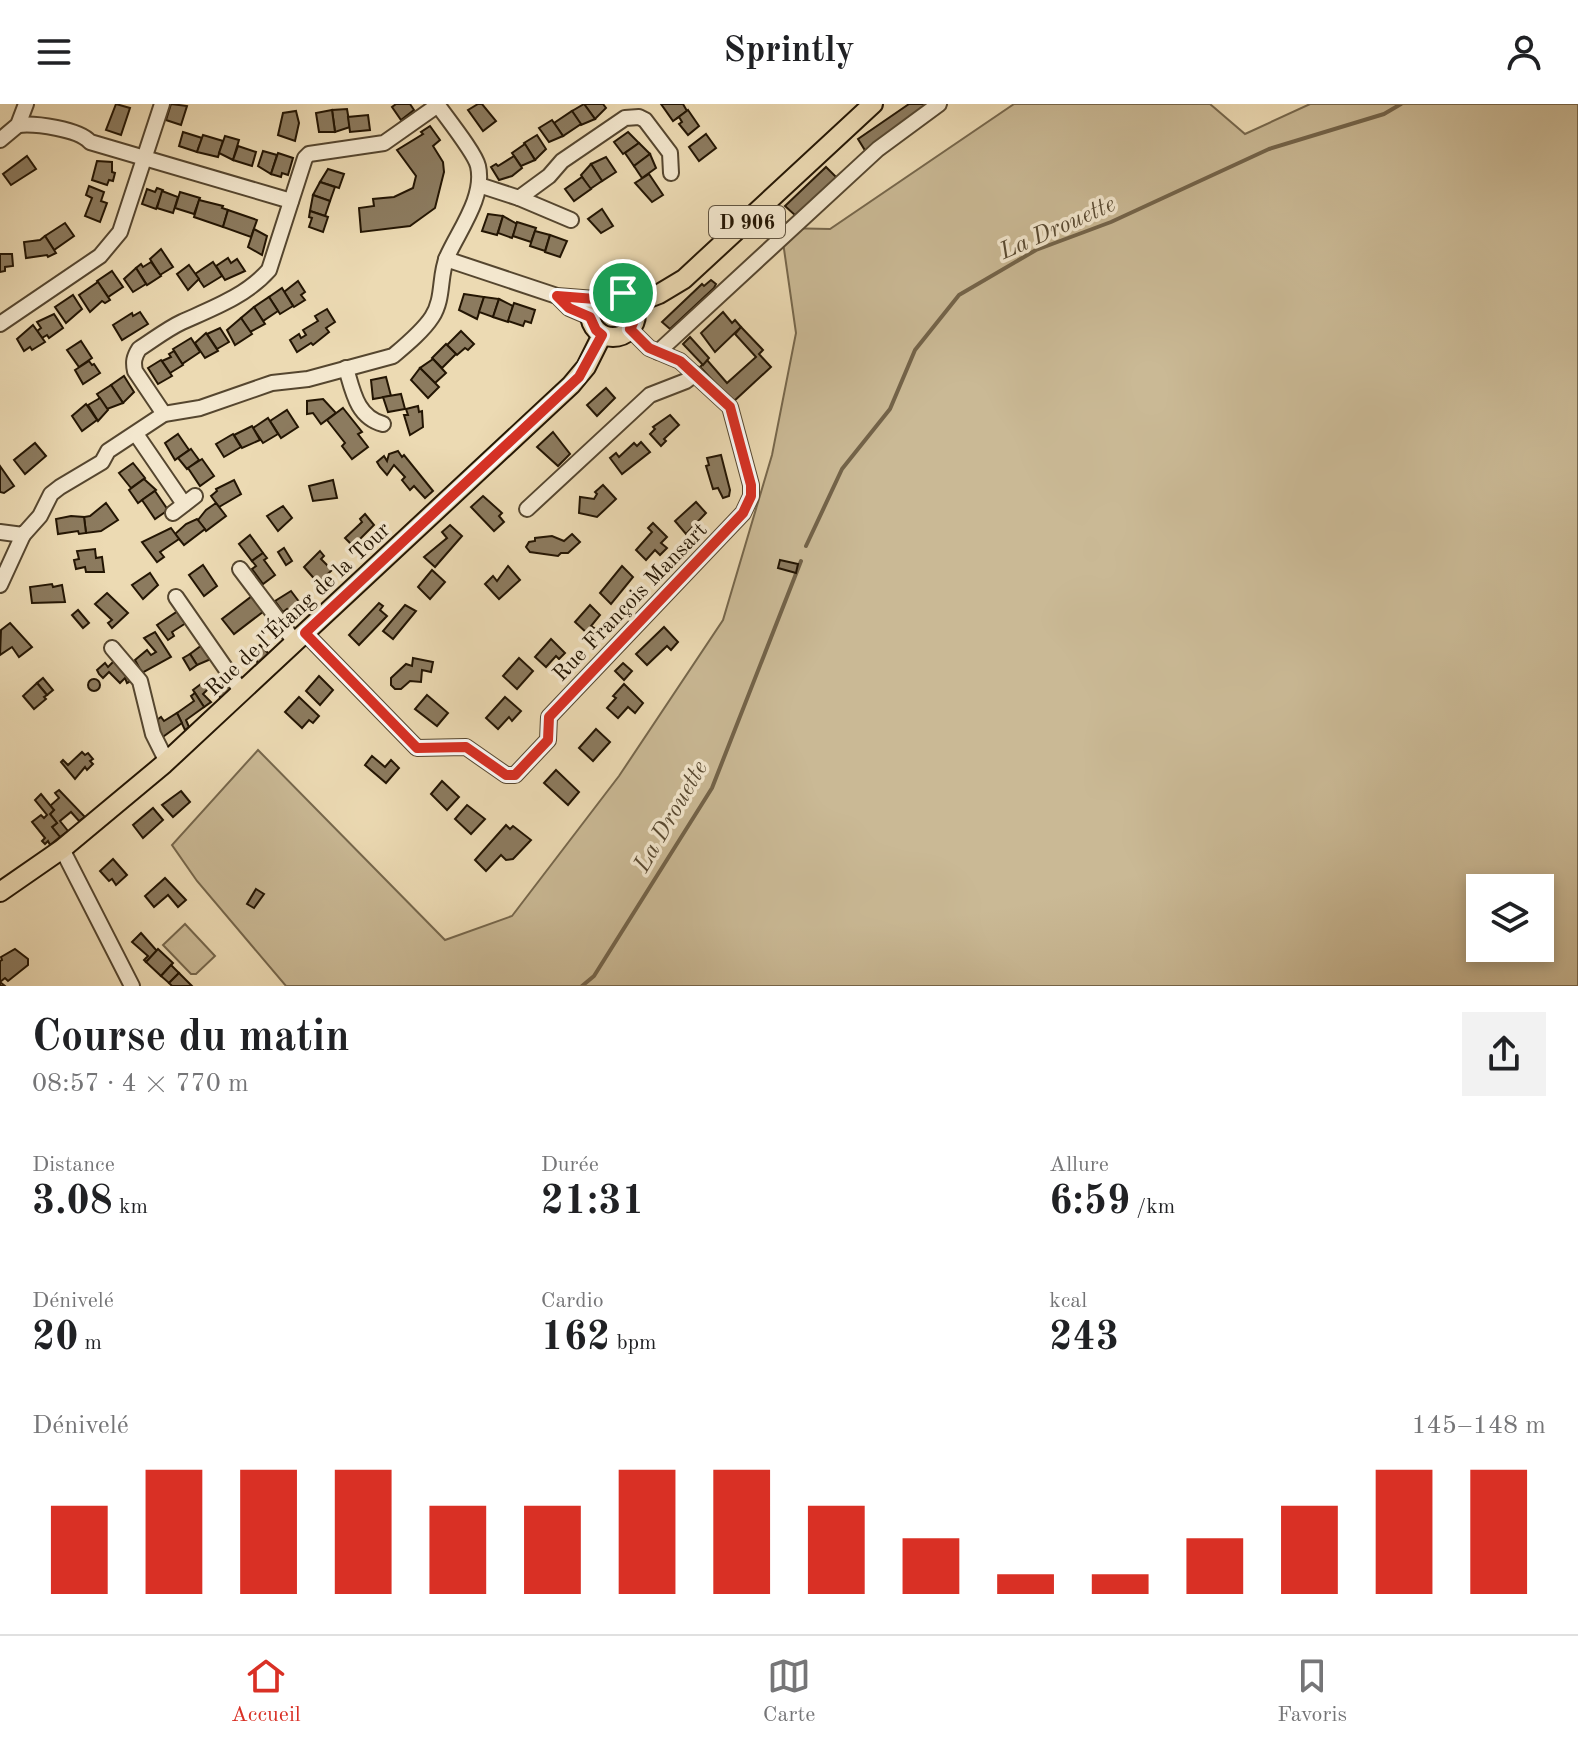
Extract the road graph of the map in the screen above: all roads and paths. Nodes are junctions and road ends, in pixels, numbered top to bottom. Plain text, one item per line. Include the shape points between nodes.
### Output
1 (162, 104) edge
2 (873, 104) edge
3 (939, 104) edge
4 (26, 105) edge
5 (438, 105) edge
6 (35, 123) junction
7 (18, 125) junction
8 (0, 140) edge
9 (144, 158) junction
10 (671, 173) dead end
11 (479, 185) junction
12 (519, 198) junction
13 (291, 201) junction
14 (571, 220) dead end
15 (446, 259) junction
16 (557, 296) junction
17 (595, 299) junction
18 (633, 304) junction
19 (590, 317) junction
20 (0, 324) edge
21 (630, 329) junction
22 (602, 335) junction
23 (658, 352) junction
24 (346, 368) junction
25 (695, 374) junction
26 (164, 414) junction
27 (383, 424) dead end
28 (136, 434) junction
29 (184, 505) dead end
30 (527, 509) dead end
31 (0, 532) edge
32 (23, 535) junction
33 (240, 569) dead end
34 (0, 585) edge
35 (176, 597) dead end
36 (300, 637) junction
37 (112, 648) dead end
38 (242, 692) junction
39 (167, 762) junction
40 (62, 849) junction
41 (2, 887) edge
42 (132, 986) edge

1 - 9 street
2 - 18 main road, D 906 via 684,279
3 - 23 street via 878,149
4 - 6 street
4 - 7 street
5 - 11 street via 477,163
5 - 13 street via 384,143 309,154
6 - 7 street
6 - 9 street
7 - 8 street
9 - 13 street
9 - 20 street via 111,245
10 - 12 street via 670,153 645,120 625,118
11 - 12 street
11 - 15 street
12 - 14 street
13 - 26 street via 262,279 139,349 135,371
15 - 16 street
15 - 24 street via 432,317 393,356
16 - 17 street
16 - 19 street
17 - 18 main road via 615,291
17 - 19 main road
18 - 21 main road
19 - 22 main road
21 - 22 main road via 617,336
21 - 23 street, Rue François Mansart
22 - 36 main road, Rue de l'Étang de la Tour via 571,385
23 - 25 street, Rue François Mansart
24 - 26 street
24 - 27 street via 355,398 371,421
25 - 30 street via 650,395
25 - 36 street, Rue François Mansart via 730,407 751,496 743,513 549,717 548,740 515,775 506,775 466,747 417,748
26 - 28 street
28 - 29 street
28 - 32 street via 51,494
31 - 32 street
32 - 34 street
33 - 36 street
35 - 38 street
36 - 38 main road, Rue de l'Étang de la Tour
37 - 39 street via 140,681 153,734
38 - 39 main road, Rue de l'Étang de la Tour
39 - 40 main road, Rue de l'Étang de la Tour
40 - 41 main road, Rue de l'Étang de la Tour
40 - 42 street

